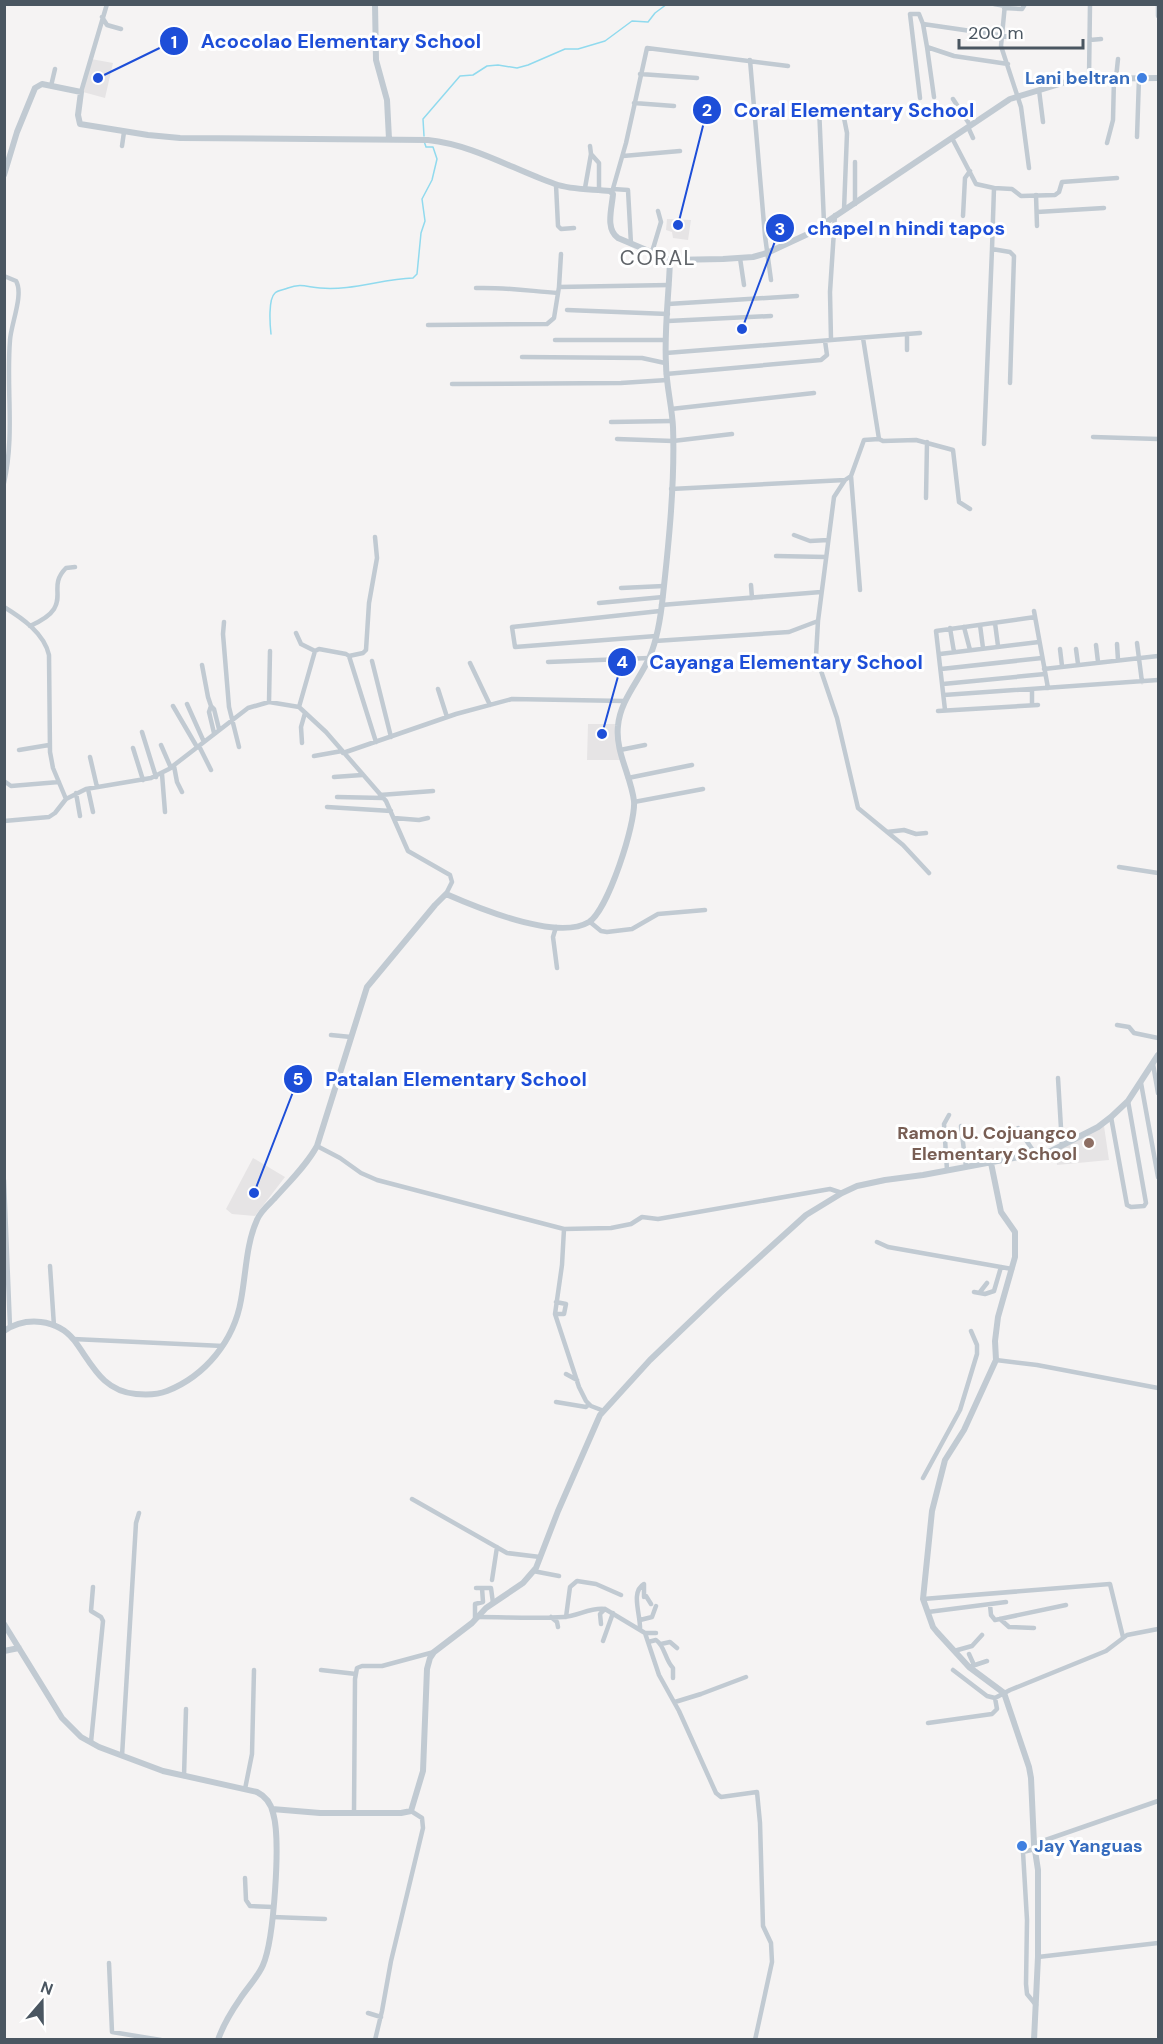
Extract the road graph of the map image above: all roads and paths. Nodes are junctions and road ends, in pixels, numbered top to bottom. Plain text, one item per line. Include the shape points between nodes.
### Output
1 (107, 4) edge
2 (375, 4) edge
3 (994, 4) edge
4 (1025, 4) edge
5 (1090, 4) edge
6 (1158, 4) edge
7 (1005, 6) edge
8 (1158, 16) edge
9 (102, 17) junction
10 (923, 24) junction
11 (121, 28) dead end
12 (1002, 35) junction
13 (1019, 38) dead end
14 (1101, 39) dead end
15 (1090, 40) junction
16 (927, 47) junction
17 (1118, 59) dead end
18 (750, 60) junction
19 (1008, 64) junction
20 (788, 66) dead end
21 (55, 69) dead end
22 (640, 74) junction
23 (697, 78) dead end
24 (1089, 78) junction
25 (1115, 78) junction
26 (1139, 78) junction
27 (1158, 78) edge
28 (51, 86) junction
29 (1038, 90) junction
30 (81, 92) junction
31 (1016, 96) junction
32 (934, 97) dead end
33 (920, 98) dead end
34 (953, 99) dead end
35 (634, 104) junction
36 (674, 106) dead end
37 (819, 107) dead end
38 (844, 118) dead end
39 (1043, 122) dead end
40 (969, 126) junction
41 (124, 132) junction
42 (1137, 137) dead end
43 (952, 138) junction
44 (973, 138) dead end
45 (389, 139) junction
46 (1107, 143) dead end
47 (123, 146) dead end
48 (590, 146) dead end
49 (680, 151) dead end
50 (591, 154) junction
51 (623, 156) junction
52 (855, 162) dead end
53 (1029, 168) dead end
54 (970, 171) junction
55 (4, 175) edge
56 (1117, 178) dead end
57 (556, 185) junction
58 (585, 188) junction
59 (994, 188) junction
60 (599, 190) junction
61 (613, 191) junction
62 (1036, 195) junction
63 (855, 204) junction
64 (1104, 208) dead end
65 (844, 210) junction
66 (658, 212) dead end
67 (1037, 212) junction
68 (836, 215) junction
69 (963, 216) dead end
70 (824, 224) junction
71 (1037, 226) dead end
72 (574, 228) dead end
73 (631, 244) junction
74 (992, 249) junction
75 (652, 252) junction
76 (767, 253) junction
77 (561, 254) dead end
78 (740, 258) junction
79 (670, 260) junction
80 (4, 276) edge
81 (771, 280) dead end
82 (669, 285) junction
83 (744, 285) dead end
84 (476, 288) dead end
85 (558, 290) junction
86 (797, 296) dead end
87 (668, 304) junction
88 (567, 310) dead end
89 (771, 316) dead end
90 (668, 318) junction
91 (428, 325) dead end
92 (920, 333) dead end
93 (907, 334) junction
94 (863, 338) junction
95 (555, 340) dead end
96 (667, 340) junction
97 (828, 340) junction
98 (907, 350) dead end
99 (666, 353) junction
100 (522, 357) dead end
101 (665, 363) junction
102 (667, 377) junction
103 (1010, 383) dead end
104 (452, 384) dead end
105 (814, 393) dead end
106 (671, 409) junction
107 (672, 421) junction
108 (611, 422) dead end
109 (732, 434) dead end
110 (1093, 437) dead end
111 (617, 439) dead end
112 (879, 439) junction
113 (1158, 439) edge
114 (673, 441) junction
115 (927, 442) junction
116 (984, 444) dead end
117 (851, 476) junction
118 (845, 480) junction
119 (4, 483) edge
120 (671, 489) junction
121 (926, 498) dead end
122 (970, 509) dead end
123 (794, 535) dead end
124 (375, 537) dead end
125 (828, 540) junction
126 (776, 556) dead end
127 (826, 557) junction
128 (75, 567) dead end
129 (751, 585) dead end
130 (664, 586) junction
131 (621, 588) dead end
132 (860, 590) dead end
133 (821, 592) junction
134 (663, 597) junction
135 (752, 598) junction
136 (599, 603) dead end
137 (4, 607) edge
138 (660, 608) junction
139 (818, 621) junction
140 (224, 622) dead end
141 (995, 623) junction
142 (980, 625) junction
143 (30, 626) junction
144 (964, 627) junction
145 (951, 628) junction
146 (296, 633) dead end
147 (656, 638) junction
148 (1039, 642) junction
149 (1137, 643) dead end
150 (1117, 644) dead end
151 (1096, 645) dead end
152 (998, 646) junction
153 (983, 648) junction
154 (1060, 649) dead end
155 (1076, 649) dead end
156 (970, 650) junction
157 (270, 651) dead end
158 (315, 651) junction
159 (954, 652) junction
160 (940, 654) junction
161 (349, 656) junction
162 (1158, 656) edge
163 (1139, 657) junction
164 (649, 658) junction
165 (1042, 658) junction
166 (1118, 660) junction
167 (372, 661) dead end
168 (548, 662) dead end
169 (1098, 662) junction
170 (470, 663) dead end
171 (1078, 664) junction
172 (202, 665) dead end
173 (1062, 666) junction
174 (941, 669) junction
175 (1045, 672) junction
176 (1158, 680) edge
177 (1142, 682) junction
178 (943, 684) junction
179 (438, 688) dead end
180 (1048, 688) junction
181 (1032, 690) junction
182 (944, 695) junction
183 (625, 701) junction
184 (269, 702) junction
185 (187, 704) dead end
186 (490, 705) junction
187 (173, 706) dead end
188 (211, 706) junction
189 (299, 707) junction
190 (945, 710) junction
191 (938, 711) dead end
192 (306, 713) junction
193 (447, 717) junction
194 (233, 718) junction
195 (219, 729) junction
196 (142, 732) dead end
197 (214, 733) junction
198 (392, 737) junction
199 (376, 742) junction
200 (302, 743) dead end
201 (49, 745) junction
202 (161, 745) dead end
203 (200, 745) junction
204 (645, 745) dead end
205 (239, 747) dead end
206 (134, 748) dead end
207 (19, 750) dead end
208 (620, 750) junction
209 (343, 752) junction
210 (314, 756) dead end
211 (90, 757) dead end
212 (692, 765) dead end
213 (172, 767) junction
214 (211, 770) dead end
215 (159, 775) junction
216 (362, 775) junction
217 (334, 777) dead end
218 (628, 778) junction
219 (143, 780) junction
220 (4, 781) edge
221 (58, 782) junction
222 (98, 787) junction
223 (88, 789) junction
224 (704, 789) dead end
225 (433, 791) dead end
226 (182, 792) dead end
227 (76, 794) junction
228 (381, 796) junction
229 (337, 797) dead end
230 (66, 799) junction
231 (634, 802) junction
232 (327, 807) dead end
233 (391, 811) junction
234 (93, 812) dead end
235 (165, 812) dead end
236 (80, 816) dead end
237 (394, 818) junction
238 (428, 818) dead end
239 (4, 821) edge
240 (886, 832) junction
241 (926, 833) dead end
242 (1119, 867) dead end
243 (929, 873) dead end
244 (1158, 873) edge
245 (446, 894) junction
246 (705, 910) dead end
247 (590, 922) junction
248 (556, 927) junction
249 (557, 968) dead end
250 (1117, 1025) dead end
251 (331, 1035) dead end
252 (351, 1037) junction
253 (1158, 1038) edge
254 (1158, 1055) edge
255 (1153, 1064) junction
256 (1058, 1078) dead end
257 (1141, 1083) junction
258 (1158, 1093) edge
259 (1128, 1101) junction
260 (949, 1116) dead end
261 (1111, 1117) junction
262 (961, 1126) dead end
263 (1018, 1128) dead end
264 (1062, 1145) junction
265 (317, 1146) junction
266 (1036, 1155) junction
267 (991, 1163) junction
268 (966, 1167) junction
269 (947, 1170) junction
270 (1158, 1177) edge
271 (4, 1179) edge
272 (842, 1193) junction
273 (564, 1229) junction
274 (877, 1242) dead end
275 (50, 1266) dead end
276 (1001, 1267) junction
277 (1012, 1269) junction
278 (987, 1283) dead end
279 (556, 1302) junction
280 (555, 1314) junction
281 (54, 1326) junction
282 (7, 1329) edge
283 (971, 1331) dead end
284 (73, 1339) junction
285 (223, 1346) junction
286 (996, 1360) junction
287 (566, 1374) dead end
288 (577, 1380) junction
289 (1158, 1388) edge
290 (556, 1402) dead end
291 (589, 1404) junction
292 (604, 1411) junction
293 (961, 1411) junction
294 (970, 1414) junction
295 (922, 1478) dead end
296 (412, 1499) dead end
297 (139, 1513) dead end
298 (496, 1547) junction
299 (540, 1557) junction
300 (533, 1571) junction
301 (559, 1576) dead end
302 (485, 1577) dead end
303 (93, 1587) dead end
304 (476, 1588) dead end
305 (482, 1588) junction
306 (621, 1594) dead end
307 (646, 1596) junction
308 (637, 1599) junction
309 (923, 1599) junction
310 (1006, 1602) dead end
311 (493, 1603) junction
312 (990, 1605) junction
313 (1066, 1605) dead end
314 (605, 1609) junction
315 (928, 1612) junction
316 (613, 1613) junction
317 (551, 1617) junction
318 (566, 1617) junction
319 (477, 1618) junction
320 (1000, 1619) junction
321 (640, 1620) junction
322 (4, 1624) edge
323 (601, 1624) dead end
324 (558, 1627) dead end
325 (1034, 1628) dead end
326 (1158, 1629) edge
327 (642, 1632) junction
328 (656, 1633) dead end
329 (982, 1635) dead end
330 (1123, 1637) junction
331 (603, 1641) dead end
332 (648, 1642) junction
333 (661, 1644) junction
334 (19, 1648) junction
335 (677, 1648) dead end
336 (4, 1651) edge
337 (954, 1651) junction
338 (434, 1652) junction
339 (969, 1654) dead end
340 (652, 1656) junction
341 (644, 1657) dead end
342 (987, 1661) dead end
343 (971, 1666) junction
344 (254, 1670) dead end
345 (321, 1670) dead end
346 (953, 1670) dead end
347 (356, 1674) junction
348 (746, 1677) dead end
349 (673, 1678) dead end
350 (1004, 1693) junction
351 (995, 1698) junction
352 (675, 1702) junction
353 (186, 1709) dead end
354 (928, 1724) dead end
355 (91, 1743) junction
356 (122, 1756) junction
357 (184, 1776) junction
358 (245, 1789) junction
359 (1158, 1801) edge
360 (272, 1809) junction
361 (411, 1811) junction
362 (354, 1813) junction
363 (1034, 1847) junction
364 (245, 1878) dead end
365 (273, 1907) junction
366 (273, 1917) junction
367 (325, 1919) dead end
368 (1158, 1943) edge
369 (1038, 1957) junction
370 (109, 1963) dead end
371 (1036, 2005) junction
372 (368, 2013) dead end
373 (381, 2017) junction
374 (161, 2040) edge
375 (218, 2040) edge
376 (375, 2040) edge
377 (755, 2040) edge
378 (1034, 2040) edge

1 - 9 street
2 - 45 street via 376,60 387,100
3 - 7 street
4 - 7 street via 1022,9
5 - 15 street
6 - 8 street
7 - 12 street
9 - 11 street via 107,25
9 - 30 street
10 - 12 street
10 - 16 street
10 - 33 street via 919,14 910,14
12 - 13 street
12 - 19 street via 1002,50
14 - 15 street
15 - 24 street
16 - 19 street via 954,56
16 - 32 street
17 - 25 street
18 - 20 street
18 - 22 street via 647,48
18 - 76 street
19 - 31 street
21 - 28 street
22 - 23 street
22 - 35 street
24 - 25 street
24 - 29 street
25 - 26 street
25 - 46 street via 1113,120
26 - 27 street
26 - 42 street
28 - 30 street
28 - 55 street via 39,84 35,88
29 - 31 street
29 - 39 street
30 - 41 street via 79,123
31 - 40 street
31 - 53 street
34 - 40 street
35 - 36 street
35 - 51 street
37 - 70 street
38 - 65 street
40 - 43 street
40 - 44 street
41 - 45 street via 196,139
41 - 47 street
43 - 54 street
43 - 63 street
45 - 57 street via 453,144
48 - 50 street
49 - 51 street
50 - 58 street
50 - 60 street via 599,163
51 - 61 street
52 - 63 street
54 - 59 street via 976,184
54 - 69 street via 965,178
56 - 62 street via 1062,182 1058,194
57 - 58 street
57 - 72 street via 558,226
58 - 60 street
59 - 62 street via 1012,189 1021,196
59 - 74 street
60 - 61 street
61 - 73 street via 611,231
61 - 73 street via 628,190
62 - 67 street
63 - 65 street
64 - 67 street
65 - 68 street
66 - 75 street via 661,222
67 - 71 street
68 - 70 street
68 - 97 street
70 - 76 street
73 - 75 street
74 - 103 street via 1014,256
74 - 116 street
75 - 79 street
76 - 78 street
76 - 81 street
77 - 85 street
78 - 79 street
78 - 83 street
79 - 82 street
80 - 119 street via 16,281 20,293 10,336 11,421
82 - 85 street
82 - 87 street
84 - 85 street
85 - 91 street via 554,318 548,324
86 - 87 street
87 - 90 street
88 - 90 street
89 - 90 street
90 - 96 street
92 - 93 street
93 - 94 street
93 - 98 street
94 - 97 street
94 - 112 street
95 - 96 street
96 - 99 street
97 - 99 street
97 - 102 street via 827,355 820,360
99 - 101 street
100 - 101 street via 642,358
101 - 102 street
102 - 104 street via 621,383
102 - 106 street
105 - 106 street
106 - 107 street
107 - 108 street
107 - 114 street
109 - 114 street
110 - 113 street
111 - 114 street
112 - 115 street
112 - 117 street via 864,440
114 - 120 street
115 - 121 street
115 - 122 street via 953,450 959,502
117 - 118 street
117 - 132 street
118 - 120 street
118 - 125 street via 834,497
120 - 130 street
123 - 125 street via 810,541
124 - 161 street via 377,558 366,650
125 - 127 street
126 - 127 street
127 - 133 street
128 - 143 street via 66,568 58,578 54,609
129 - 135 street
130 - 131 street
130 - 134 street
133 - 135 street
133 - 139 street
134 - 136 street
134 - 138 street
135 - 138 street
137 - 143 street
138 - 147 street
138 - 147 street via 512,627 515,647
139 - 147 street via 789,632
139 - 240 street via 816,656 837,718 857,805
140 - 194 street via 226,684
141 - 142 street
141 - 148 street via 1035,614
141 - 152 street
142 - 144 street
142 - 153 street
143 - 201 street via 49,655
144 - 145 street
144 - 156 street
145 - 159 street
145 - 160 street via 936,631
146 - 158 street via 301,644
147 - 164 street
148 - 152 street
148 - 165 street
149 - 163 street
150 - 166 street
151 - 169 street
152 - 153 street
153 - 156 street
154 - 173 street
155 - 171 street
156 - 159 street
157 - 184 street
158 - 161 street
158 - 189 street
159 - 160 street
160 - 174 street
161 - 199 street
162 - 163 street
163 - 166 street
163 - 177 street
164 - 168 street
164 - 183 street
165 - 174 street
165 - 175 street
166 - 169 street
167 - 198 street
169 - 171 street
170 - 186 street
171 - 173 street
172 - 188 street
173 - 175 street
174 - 178 street
175 - 178 street
175 - 180 street
176 - 177 street
177 - 180 street
178 - 182 street
179 - 193 street
180 - 181 street
181 - 182 street
181 - 190 street via 1035,705
182 - 190 street
183 - 186 street via 515,699
183 - 208 street via 618,724
184 - 189 street
184 - 194 street
185 - 203 street
186 - 193 street
187 - 203 street
188 - 195 street
188 - 197 street
189 - 192 street
190 - 191 street
192 - 200 street via 301,727
192 - 209 street
193 - 198 street
194 - 195 street
194 - 205 street
195 - 197 street
196 - 215 street
197 - 203 street
198 - 199 street
199 - 209 street
201 - 207 street
201 - 221 street
202 - 213 street
203 - 213 street
203 - 214 street
204 - 208 street
206 - 219 street
208 - 218 street
209 - 210 street
209 - 216 street
211 - 222 street
212 - 218 street
213 - 215 street
213 - 226 street
215 - 219 street
215 - 235 street
216 - 217 street
216 - 228 street
218 - 231 street
219 - 222 street
220 - 221 street via 11,786
221 - 230 street
222 - 223 street
223 - 227 street
223 - 234 street
224 - 231 street
225 - 228 street
227 - 230 street
227 - 236 street
228 - 229 street
228 - 233 street
230 - 239 street via 49,817
231 - 247 street via 628,836 609,894
232 - 233 street
233 - 237 street
237 - 238 street
237 - 245 street via 411,854 450,875 452,882
240 - 241 street
240 - 243 street
242 - 244 street
245 - 248 street via 498,916
245 - 252 street via 370,982
246 - 247 street via 658,914 632,929 607,932
247 - 248 street
248 - 249 street via 553,937
250 - 253 street
251 - 252 street
252 - 265 street
254 - 255 street
255 - 257 street
255 - 258 street
256 - 264 street
257 - 259 street
257 - 270 street
259 - 261 street
259 - 261 street via 1144,1206 1131,1208 1127,1204
260 - 269 street via 944,1124
261 - 264 street
262 - 268 street
263 - 266 street
264 - 266 street
265 - 273 street via 369,1178
265 - 285 street via 256,1221 241,1304
266 - 267 street
267 - 268 street
267 - 277 street via 1001,1212 1017,1241
268 - 269 street
269 - 272 street via 857,1186
271 - 282 street
272 - 273 street via 830,1189 658,1219 642,1217 611,1228
272 - 292 street via 806,1215 748,1267 650,1360
273 - 279 street
274 - 276 street
275 - 281 street
276 - 277 street
276 - 278 street via 994,1291 977,1292
277 - 286 street via 998,1317
279 - 280 street
279 - 280 street via 566,1304 566,1308 564,1314
280 - 288 street
281 - 282 street via 27,1321
281 - 284 street
283 - 293 street via 977,1354
284 - 285 street
284 - 285 street via 104,1382 122,1391 146,1395 159,1394 186,1382
286 - 289 street
286 - 294 street
287 - 288 street
288 - 291 street
290 - 291 street via 586,1407
291 - 292 street
292 - 299 street
293 - 294 street
293 - 295 street
294 - 309 street via 941,1471 932,1511
296 - 298 street
297 - 356 street
298 - 299 street via 507,1553
298 - 302 street via 492,1579
299 - 300 street
300 - 301 street
300 - 311 street
303 - 355 street via 91,1611 103,1621
304 - 305 street
305 - 311 street via 492,1589
305 - 319 street via 483,1602 475,1604
306 - 318 street via 577,1581 570,1587
307 - 308 street
307 - 308 street via 645,1584 637,1590
307 - 321 street via 655,1614
308 - 321 street
309 - 315 street
309 - 330 street via 1110,1584
310 - 312 street
311 - 319 street
312 - 315 street
312 - 320 street via 992,1619
313 - 320 street
314 - 316 street
314 - 318 street
314 - 323 street via 600,1614
315 - 337 street via 937,1632
316 - 327 street
316 - 331 street
317 - 318 street
317 - 319 street
317 - 324 street
319 - 338 street
320 - 325 street via 1010,1627
321 - 327 street
322 - 334 street
326 - 330 street
327 - 328 street
327 - 332 street
329 - 337 street via 972,1646
330 - 350 street via 1106,1651
332 - 333 street via 656,1640
332 - 340 street
333 - 335 street via 670,1642
333 - 349 street via 673,1668
334 - 336 street
334 - 355 street via 62,1718
337 - 343 street
338 - 347 street via 382,1666 358,1667
338 - 361 street via 427,1669 423,1771
339 - 343 street
340 - 341 street
340 - 352 street
342 - 343 street
343 - 350 street
344 - 358 street via 252,1755
345 - 347 street
346 - 351 street
347 - 362 street
348 - 352 street
350 - 351 street
350 - 363 street via 1031,1778
351 - 354 street via 997,1709 992,1714
352 - 377 street via 717,1795 755,1791 758,1794 763,1926 771,1943 772,1962
353 - 357 street
355 - 356 street
356 - 357 street
357 - 358 street
358 - 360 street via 262,1794
359 - 363 street
360 - 362 street
360 - 365 street via 276,1824
361 - 362 street
361 - 373 street via 422,1818 423,1828
363 - 369 street via 1038,1870
363 - 371 street via 1023,1855 1026,1984 1027,1994
364 - 365 street via 250,1906
365 - 366 street
366 - 367 street
366 - 375 street via 263,1966 223,2026
368 - 369 street
369 - 371 street
370 - 374 street via 112,2032
371 - 378 street
372 - 373 street
373 - 376 street

